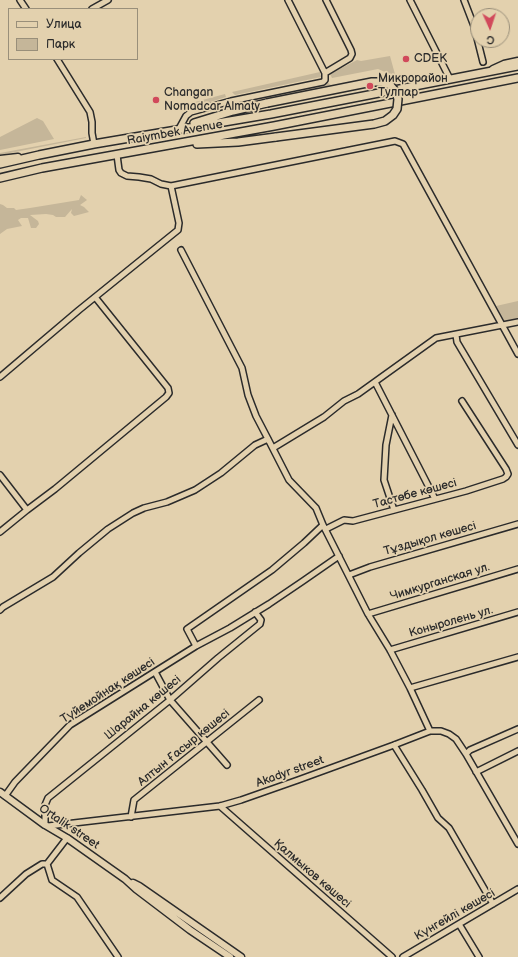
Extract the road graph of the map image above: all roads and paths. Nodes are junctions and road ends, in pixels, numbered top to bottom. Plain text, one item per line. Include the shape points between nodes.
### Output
1 (108, 0) edge
2 (288, 0) edge
3 (326, 0) edge
4 (410, 0) edge
5 (464, 0) edge
6 (94, 8) edge
7 (58, 60) edge
8 (518, 61) edge
9 (483, 62) dead end
10 (518, 66) edge
11 (325, 73) junction
12 (484, 73) junction
13 (450, 79) junction
14 (518, 79) edge
15 (231, 101) junction
16 (233, 112) junction
17 (180, 127) junction
18 (164, 132) junction
19 (94, 144) junction
20 (167, 146) junction
21 (39, 155) junction
22 (117, 155) junction
23 (0, 159) edge
24 (0, 164) edge
25 (0, 178) edge
26 (171, 186) junction
27 (181, 250) dead end
28 (95, 297) junction
29 (518, 322) edge
30 (502, 325) junction
31 (456, 335) junction
32 (518, 354) edge
33 (0, 377) edge
34 (375, 382) junction
35 (462, 401) dead end
36 (392, 415) junction
37 (268, 439) junction
38 (518, 445) edge
39 (273, 448) junction
40 (0, 475) edge
41 (435, 499) junction
42 (27, 510) junction
43 (394, 510) junction
44 (518, 524) edge
45 (324, 527) junction
46 (0, 532) edge
47 (339, 556) junction
48 (518, 569) edge
49 (349, 575) junction
50 (0, 610) edge
51 (255, 612) junction
52 (518, 612) edge
53 (368, 614) junction
54 (196, 646) junction
55 (390, 650) junction
56 (518, 657) edge
57 (155, 672) junction
58 (410, 688) junction
59 (170, 700) junction
60 (260, 700) dead end
61 (518, 729) edge
62 (430, 731) junction
63 (207, 742) junction
64 (394, 745) junction
65 (518, 751) edge
66 (466, 754) junction
67 (227, 765) dead end
68 (476, 772) junction
69 (2, 794) edge
70 (220, 806) junction
71 (131, 817) junction
72 (47, 826) junction
73 (67, 838) junction
74 (518, 844) edge
75 (47, 864) junction
76 (125, 879) junction
77 (518, 889) edge
78 (0, 898) edge
79 (492, 904) junction
80 (459, 924) junction
81 (118, 957) edge
82 (230, 957) edge
83 (241, 957) edge
84 (392, 957) edge
85 (403, 957) edge
86 (479, 957) edge

1 - 6 street
2 - 11 street
3 - 11 street via 352,54 350,58
4 - 13 street
5 - 9 street
7 - 19 street via 90,112
8 - 12 main road
10 - 12 highway, Raiymbek Avenue
11 - 15 street via 323,82
12 - 13 highway, Raiymbek Avenue
13 - 18 highway, Raiymbek Avenue
14 - 20 highway, Raiymbek Avenue
15 - 16 street
15 - 17 street via 191,112
16 - 17 highway
16 - 20 highway, bridge via 372,82 390,85 398,99 393,116 385,121 367,125 238,142
17 - 18 highway
18 - 19 highway, Raiymbek Avenue
19 - 21 highway, Raiymbek Avenue
20 - 22 highway, Raiymbek Avenue
21 - 23 main road
21 - 24 highway, Raiymbek Avenue
22 - 25 highway, Raiymbek Avenue
22 - 26 street via 121,174 151,179
26 - 28 street via 179,223 178,230
26 - 30 street via 395,141 403,144
27 - 37 street via 242,368 248,395
28 - 33 street
28 - 42 street via 168,388 169,393
29 - 30 street
30 - 31 street
30 - 32 street
31 - 34 street via 436,338
31 - 38 street via 457,342
34 - 36 street
34 - 39 street
35 - 41 street, Тастөбе көшесі via 508,474 502,479
36 - 41 street
36 - 43 street via 386,445 384,480
37 - 39 street
37 - 50 street via 255,445 195,490 133,513 78,553 53,578
39 - 45 street via 289,480 316,508
40 - 42 street
41 - 43 street, Тастөбе көшесі
42 - 46 street
43 - 45 street, Тастөбе көшесі via 353,521 344,520
44 - 49 street, Тұздықол көшесі
45 - 47 street
45 - 54 street via 272,570 187,630
47 - 49 street
47 - 51 street, Түйемойнақ көшесі
48 - 53 street, Чимкурганская ул.
49 - 53 street
51 - 54 street, Түйемойнақ көшесі
51 - 59 street, Шарайна көшесі via 261,620 260,624
52 - 55 street, Коныролень ул.
53 - 55 street
54 - 57 street, Түйемойнақ көшесі
55 - 58 street
56 - 58 street
57 - 59 street
57 - 69 street, Түйемойнақ көшесі via 70,725
58 - 62 street
59 - 63 street
59 - 72 street, Шарайна көшесі via 48,798 45,806
60 - 63 street, Алтын Ғасыр көшесі
61 - 66 street
62 - 64 street, Akadyr street
62 - 66 street via 449,734 456,739
63 - 67 street
63 - 71 street, Алтын Ғасыр көшесі via 134,800
64 - 70 street, Akadyr street
64 - 79 street via 438,818 449,828
65 - 68 street
66 - 68 street
68 - 74 street
69 - 72 main road, Ortalik street
70 - 71 street, Akadyr street
70 - 84 street, Қалмыков көшесі
71 - 72 street, Akadyr street
72 - 73 main road, Ortalik street
73 - 75 street
73 - 76 main road, Ortalik street
75 - 78 street via 42,864 26,874
75 - 81 street via 52,880 76,897
76 - 82 main road, Ortalik street via 190,930
76 - 83 main road, Ortalik street via 139,886
77 - 79 street, Күнгейлі көшесі
79 - 80 street, Күнгейлі көшесі
80 - 85 street, Күнгейлі көшесі
80 - 86 street

